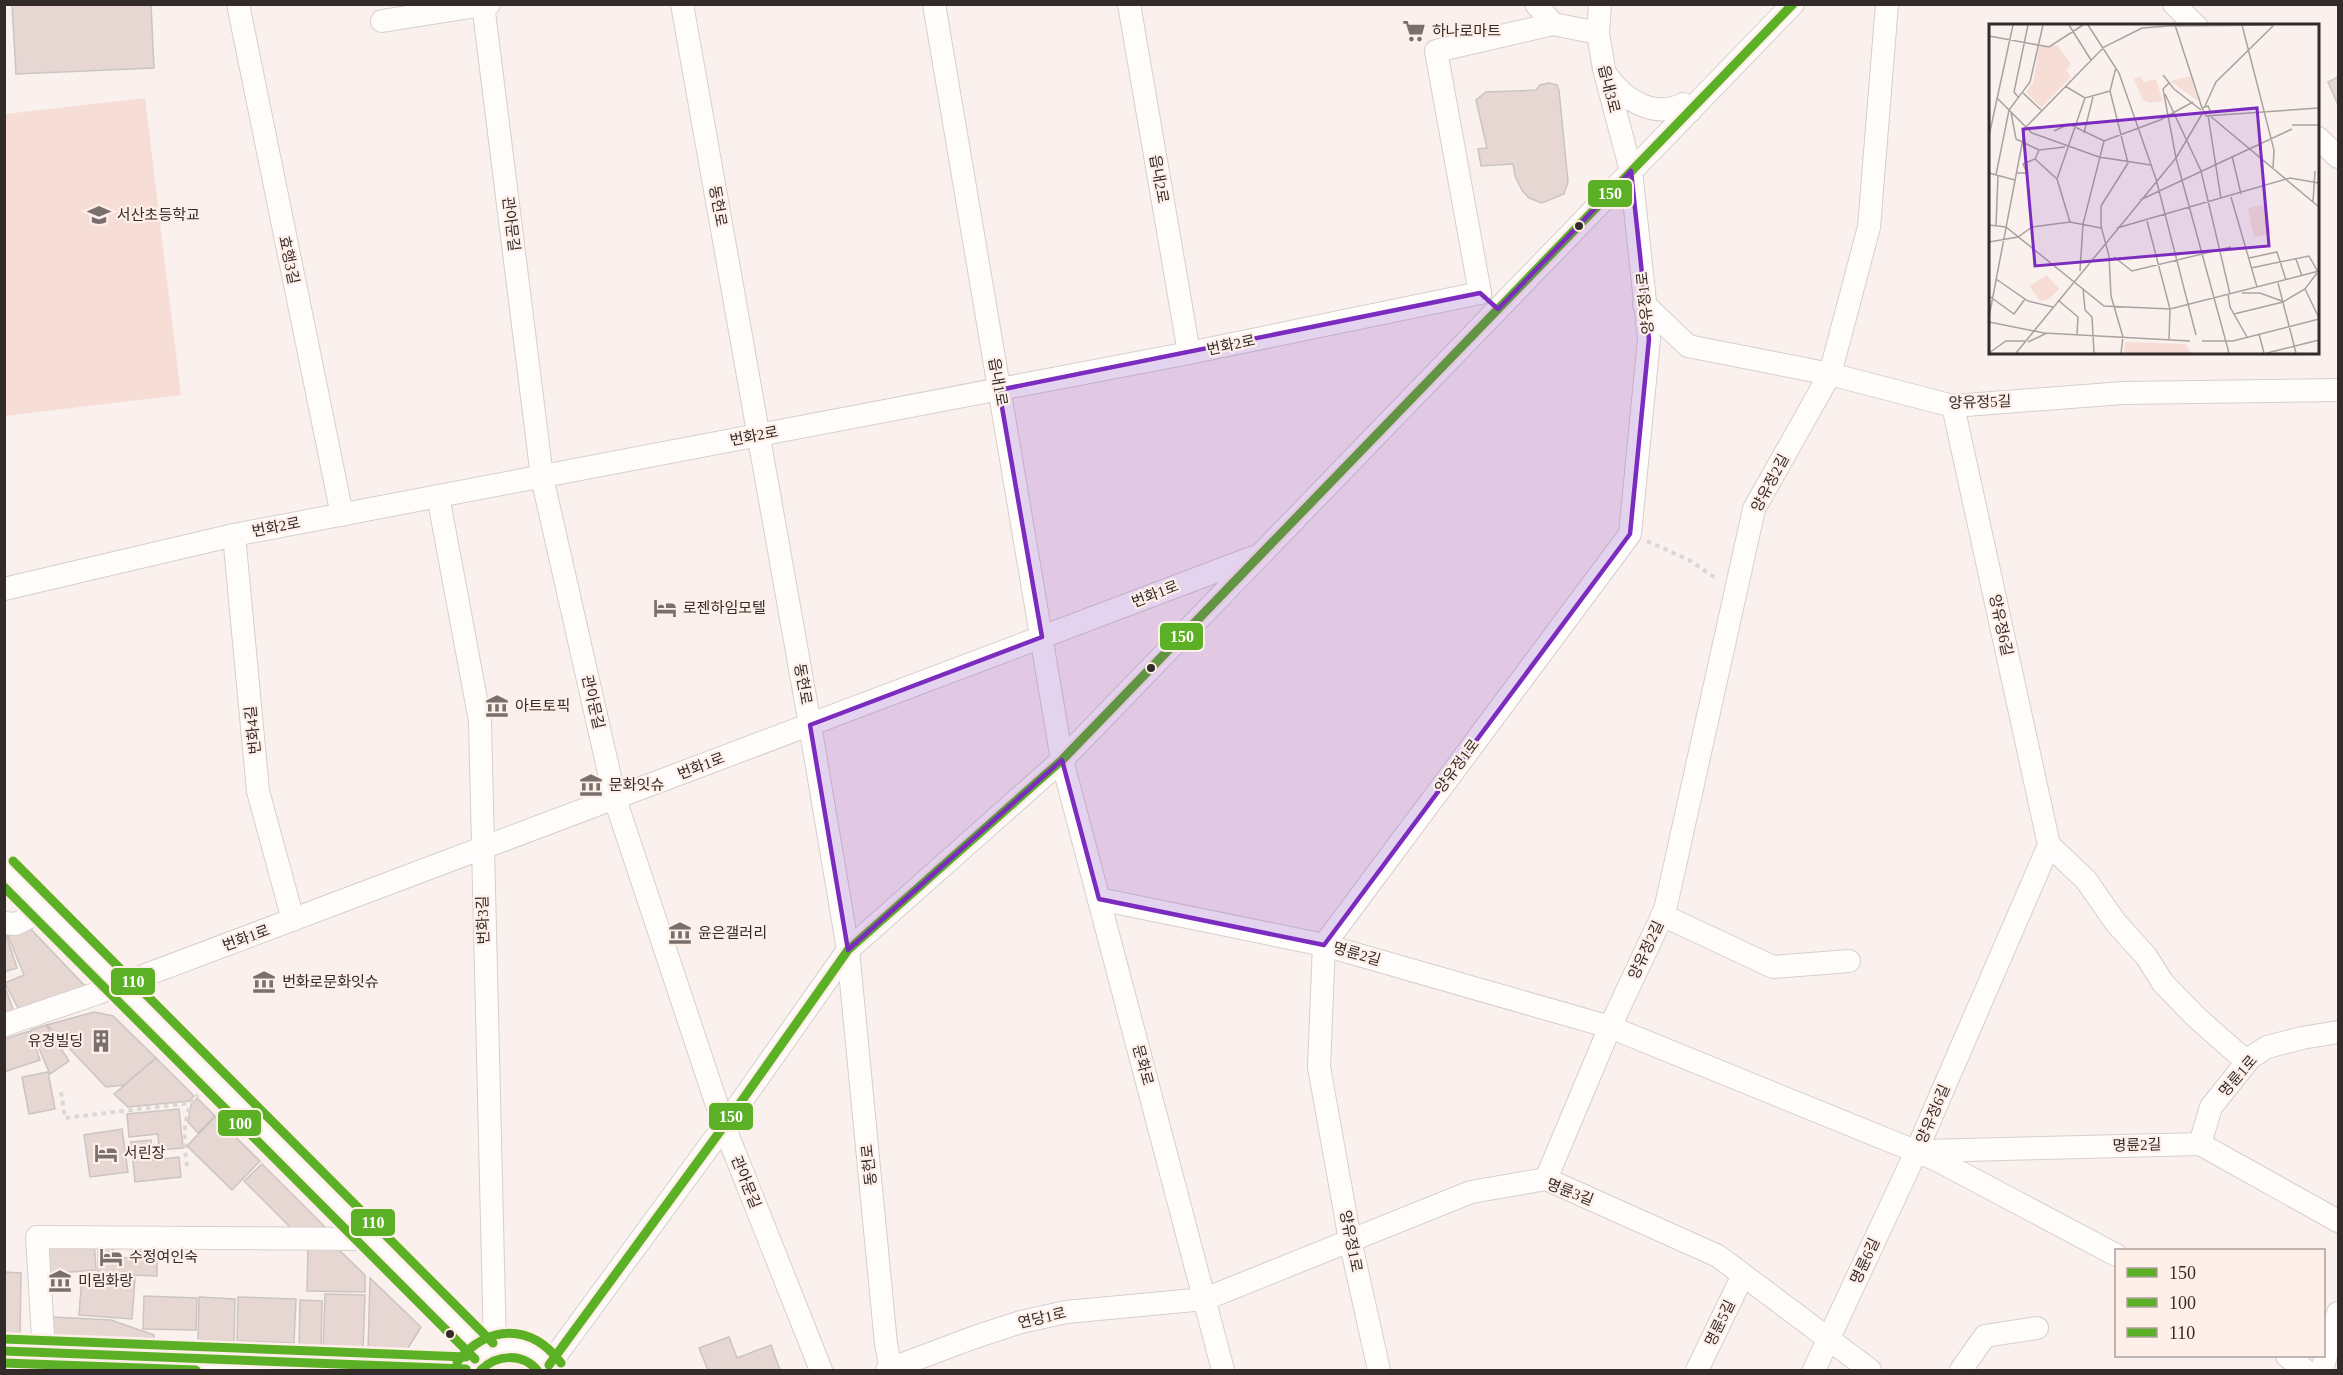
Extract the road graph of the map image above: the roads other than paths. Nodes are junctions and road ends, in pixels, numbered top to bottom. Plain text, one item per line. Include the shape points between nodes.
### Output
1 (238, 4) edge
2 (682, 4) edge
3 (934, 4) edge
4 (1129, 4) edge
5 (1536, 4) edge
6 (1600, 4) edge
7 (1793, 4) edge
8 (1887, 4) edge
9 (2174, 4) edge
10 (485, 5) edge
11 (382, 21) dead end
12 (1553, 24) junction
13 (2194, 24) edge
14 (1598, 33) junction
15 (1604, 69) junction
16 (1690, 111) junction
17 (2319, 139) edge
18 (2338, 157) edge
19 (1631, 171) junction
20 (1480, 292) junction
21 (1644, 304) junction
22 (1498, 309) junction
23 (1190, 354) junction
24 (1830, 374) junction
25 (999, 390) junction
26 (2338, 390) edge
27 (1953, 406) junction
28 (758, 435) junction
29 (542, 477) junction
30 (438, 496) junction
31 (342, 515) junction
32 (234, 535) junction
33 (1261, 554) junction
34 (4, 589) edge
35 (1042, 637) junction
36 (810, 725) junction
37 (1062, 760) junction
38 (615, 799) junction
39 (2049, 845) junction
40 (481, 849) junction
41 (4, 869) edge
42 (1099, 899) junction
43 (45, 910) junction
44 (1662, 915) junction
45 (293, 920) junction
46 (4, 923) edge
47 (1324, 945) junction
48 (848, 950) junction
49 (1850, 961) dead end
50 (120, 985) junction
51 (4, 1025) edge
52 (1610, 1028) junction
53 (2338, 1032) edge
54 (2247, 1062) junction
55 (724, 1126) junction
56 (2200, 1144) junction
57 (1916, 1152) junction
58 (1546, 1179) junction
59 (2338, 1221) edge
60 (372, 1239) junction
61 (1350, 1240) junction
62 (2115, 1254) edge
63 (1743, 1275) junction
64 (1205, 1299) junction
65 (2338, 1313) edge
66 (2037, 1328) dead end
67 (1829, 1338) junction
68 (490, 1349) junction
69 (4, 1351) edge
70 (44, 1353) junction
71 (2288, 1357) edge
72 (551, 1368) edge
73 (466, 1370) edge
74 (890, 1370) edge
75 (821, 1371) edge
76 (1223, 1371) edge
77 (1379, 1371) edge
78 (1697, 1371) edge
79 (1814, 1371) edge
80 (1870, 1371) edge
81 (1961, 1371) edge
82 (2306, 1371) edge
83 (2322, 1371) edge

1 - 31 street, 효행3길
2 - 28 street, 동헌로
3 - 25 street, 읍내1로
4 - 23 street, 읍내2로
5 - 12 street
6 - 14 street, 읍내3로
7 - 16 street
8 - 24 street, 양유정2길 via 1869,227
9 - 13 street
10 - 11 street
10 - 29 street, 관아문길
12 - 14 street
12 - 20 street via 1436,51
14 - 15 street, 읍내3로
15 - 16 street via 1622,94 1638,104 1665,110 1683,104
15 - 19 street, 읍내3로
16 - 19 street
17 - 18 street
19 - 21 street, 양유정1로
19 - 22 street
20 - 22 street
20 - 23 street, 번화2로
21 - 24 street, 양유정5길 via 1688,346
21 - 47 street, 양유정1로 via 1649,339 1630,534
22 - 33 street
23 - 25 street, 번화2로
24 - 27 street, 양유정5길
24 - 44 street, 양유정2길 via 1754,509
25 - 28 street, 번화2로
25 - 35 street, 읍내1로
26 - 27 street, 양유정5길 via 2124,393
27 - 39 street, 양유정6길
28 - 29 street, 번화2로
28 - 36 street, 동헌로
29 - 30 street, 번화2로
29 - 38 street, 관아문길
30 - 31 street, 번화2로
30 - 40 street, 번화3길 via 480,721
31 - 32 street, 번화2로
32 - 34 street, 번화2로
32 - 45 street, 번화4길 via 258,791
33 - 35 street, 번화1로
33 - 37 street
35 - 36 street, 번화1로
35 - 37 street, 읍내1로
36 - 38 street, 번화1로
36 - 48 street, 동헌로
37 - 42 street, 문화로
37 - 48 street
38 - 40 street, 번화1로
38 - 55 street, 관아문길
39 - 54 street via 2086,880 2163,983
39 - 57 street, 양유정6길
40 - 45 street, 번화1로
40 - 68 street, 번화3길
41 - 43 street
42 - 47 street, 명륜2길
42 - 64 street, 문화로
43 - 46 street via 15,924
43 - 50 street
44 - 49 street via 1773,968
44 - 52 street, 양유정2길
45 - 50 street, 번화1로
47 - 52 street, 명륜2길
47 - 61 street, 양유정1로 via 1319,1067
48 - 55 street
48 - 74 street, 동헌로
50 - 51 street, 번화1로
50 - 60 street
52 - 57 street, 명륜2길
52 - 58 street
53 - 54 street, 명륜1로 via 2267,1047
54 - 56 street, 명륜1로 via 2211,1107
55 - 72 street
55 - 75 street, 관아문길
56 - 57 street, 명륜2길
56 - 59 street
57 - 62 street, 명륜2길
57 - 67 street, 명륜6길
58 - 61 street, 명륜3길 via 1472,1192
58 - 63 street, 명륜3길 via 1718,1256
60 - 68 street
60 - 70 street via 38,1237
61 - 64 street, 명륜3길
61 - 77 street, 양유정1로
63 - 67 street, 명륜3길
63 - 78 street, 명륜5길
64 - 74 street, 연당1로 via 1066,1312 1021,1322
64 - 76 street, 문화로
65 - 83 street
66 - 81 street via 1985,1336
67 - 79 street, 명륜6길
67 - 80 street, 명륜3길
68 - 72 street via 505,1344 525,1347 539,1354
68 - 73 street
69 - 70 street
70 - 73 street
71 - 82 street

